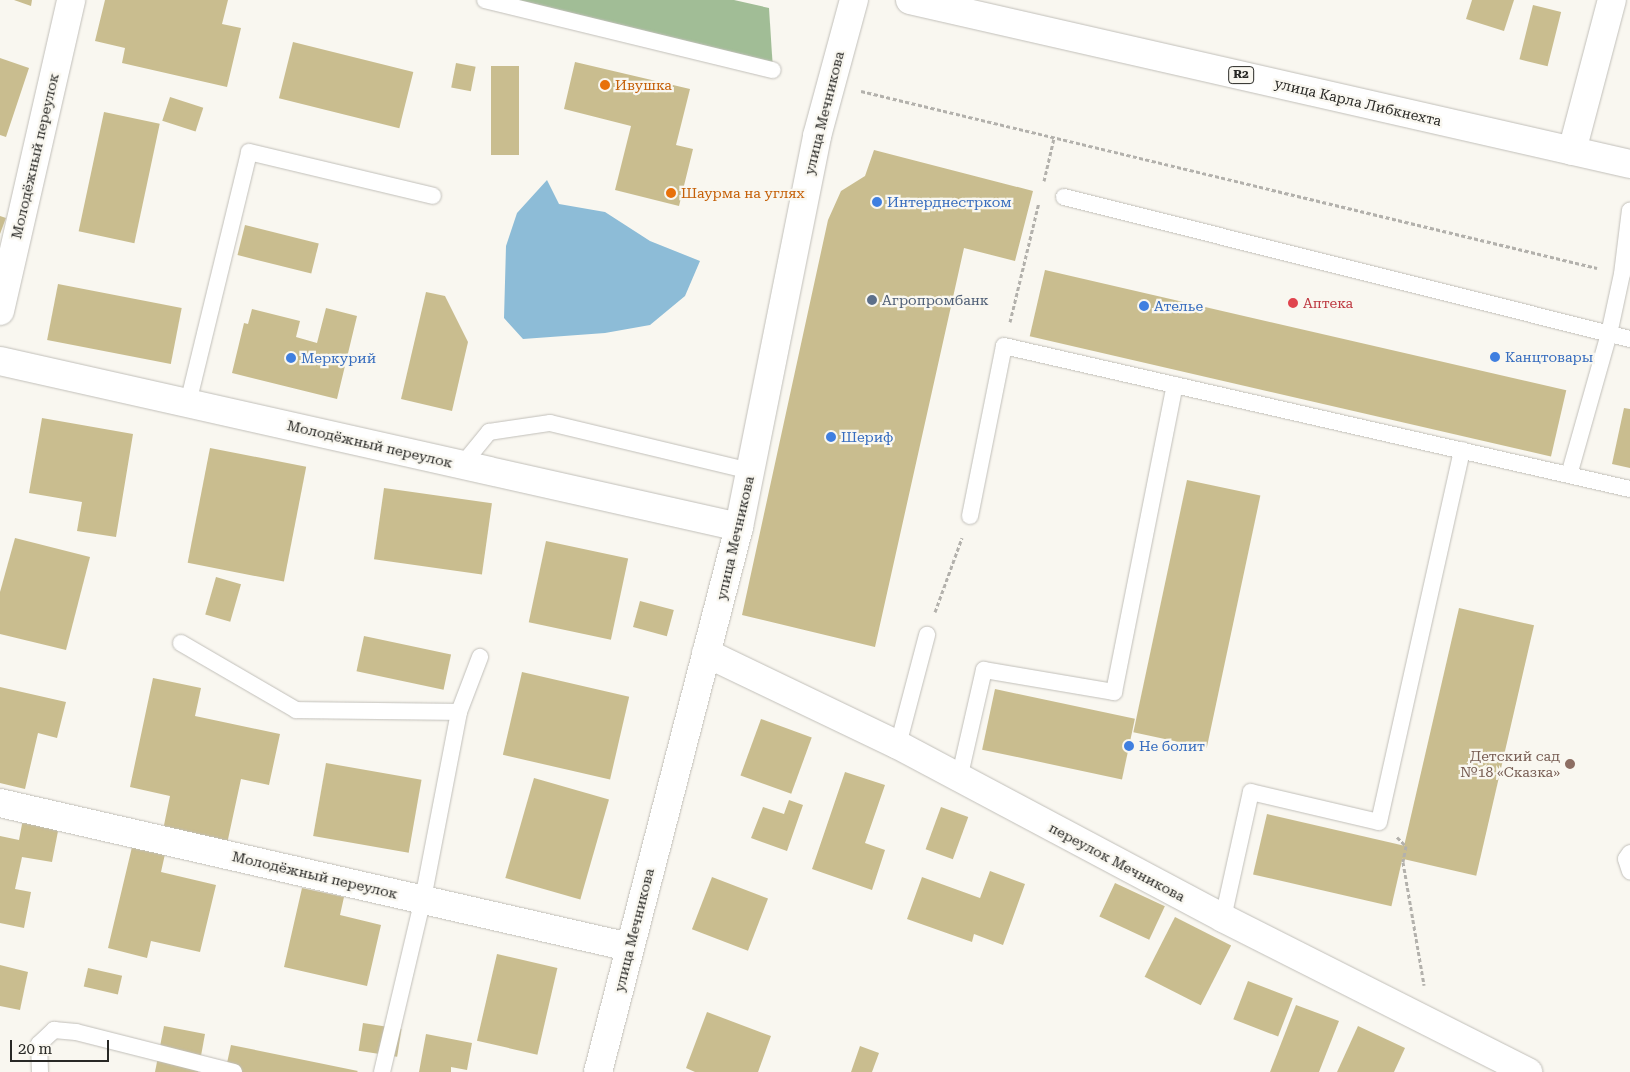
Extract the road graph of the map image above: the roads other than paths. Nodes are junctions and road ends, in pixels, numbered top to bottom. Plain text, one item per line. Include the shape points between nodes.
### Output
1 (71, 0) edge
2 (485, 0) edge
3 (854, 0) edge
4 (910, 0) edge
5 (1612, 0) edge
6 (773, 70) dead end
7 (1572, 150) junction
8 (1630, 164) edge
9 (433, 196) dead end
10 (1064, 197) dead end
11 (1630, 210) edge
12 (0, 312) edge
13 (1609, 334) junction
14 (1630, 339) edge
15 (0, 361) edge
16 (1175, 385) junction
17 (188, 403) junction
18 (1462, 450) junction
19 (462, 465) junction
20 (750, 471) junction
21 (1569, 475) junction
22 (1630, 489) edge
23 (970, 516) road end
24 (739, 527) junction
25 (927, 635) road end
26 (181, 643) dead end
27 (706, 653) junction
28 (480, 657) dead end
29 (459, 712) junction
30 (898, 745) junction
31 (959, 779) junction
32 (0, 803) edge
33 (1630, 853) edge
34 (1630, 871) edge
35 (423, 899) junction
36 (1223, 918) junction
37 (629, 947) junction
38 (40, 1072) edge
39 (234, 1072) edge
40 (382, 1072) edge
41 (598, 1072) edge
42 (1528, 1072) edge

1 - 12 street, Молодёжный переулок
2 - 6 lane
3 - 20 street, улица Мечникова via 830,83
4 - 7 street, улица Карла Либкнехта / R2
5 - 7 street
7 - 8 street, улица Карла Либкнехта / R2
9 - 17 lane via 249,152
10 - 13 lane
11 - 13 lane via 1622,274
13 - 14 lane
13 - 21 lane
15 - 17 street, Молодёжный переулок
16 - 18 lane
16 - 23 lane via 1004,346
16 - 31 lane via 1114,692 984,670
17 - 19 street, Молодёжный переулок
18 - 21 lane
18 - 36 lane via 1379,822 1251,792
19 - 20 lane via 488,432 550,423
19 - 24 street, Молодёжный переулок
20 - 24 street, улица Мечникова
21 - 22 lane
24 - 27 street, улица Мечникова
25 - 30 lane
26 - 29 lane via 296,710
27 - 30 street, переулок Мечникова
27 - 37 street, улица Мечникова
28 - 29 lane
29 - 35 lane
30 - 31 street, переулок Мечникова
31 - 36 street, переулок Мечникова
32 - 35 street, Молодёжный переулок
33 - 34 lane via 1626,859
35 - 37 street, Молодёжный переулок
35 - 40 lane
36 - 42 street, переулок Мечникова
37 - 41 street, улица Мечникова
38 - 39 lane via 39,1044 54,1030 76,1032

